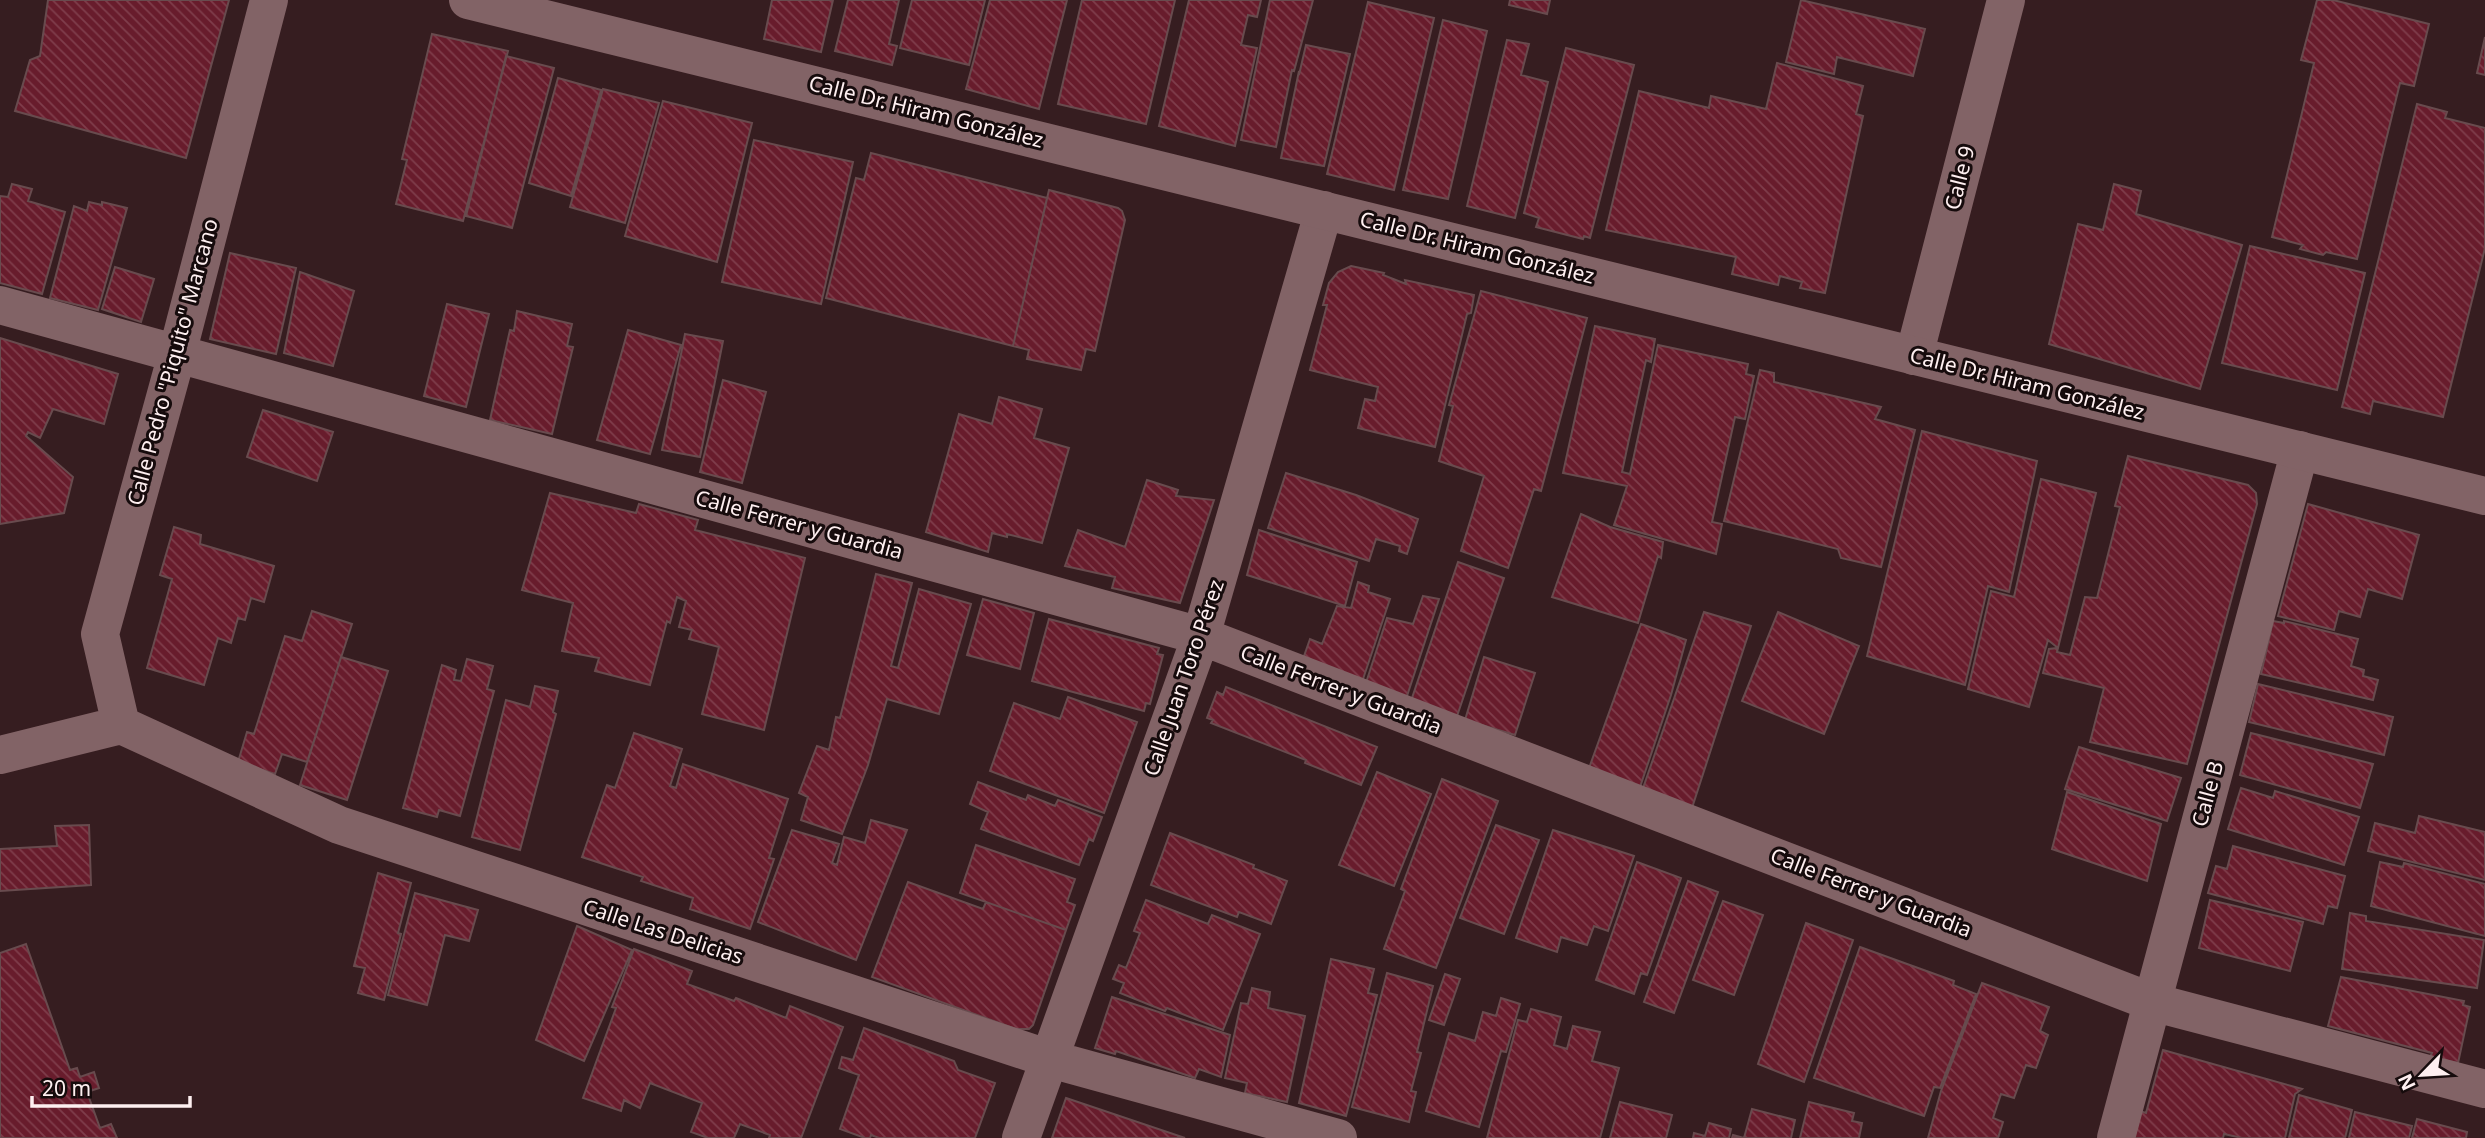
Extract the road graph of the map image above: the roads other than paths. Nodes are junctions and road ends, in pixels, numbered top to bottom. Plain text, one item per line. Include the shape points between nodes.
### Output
1 (269, 0) edge
2 (468, 0) edge
3 (2006, 0) edge
4 (1324, 210) junction
5 (0, 304) edge
6 (177, 354) junction
7 (1914, 356) junction
8 (2300, 450) junction
9 (2485, 496) edge
10 (1201, 636) junction
11 (121, 725) junction
12 (0, 755) edge
13 (2152, 1002) junction
14 (1050, 1059) junction
15 (2484, 1084) edge
16 (1021, 1138) edge
17 (1338, 1138) edge
18 (2116, 1138) edge

1 - 6 street, Calle Pedro "Piquito" Marcano
2 - 4 street, Calle Dr. Hiram González
3 - 7 street, Calle 9
4 - 7 street, Calle Dr. Hiram González
4 - 10 street, Calle Juan Toro Pérez
5 - 6 street, Calle Ferrer y Guardia
6 - 10 street, Calle Ferrer y Guardia
6 - 11 street, Calle Pedro "Piquito" Marcano via 100,634
7 - 8 street, Calle Dr. Hiram González
8 - 9 street, Calle Dr. Hiram González
8 - 13 street, Calle B
10 - 13 street, Calle Ferrer y Guardia
10 - 14 street, Calle Juan Toro Pérez
11 - 12 street
11 - 14 street, Calle Las Delicias via 339,825
13 - 15 street, Calle Ferrer y Guardia
13 - 18 street, Calle B
14 - 16 street, Calle Juan Toro Pérez
14 - 17 street, Calle Las Delicias

